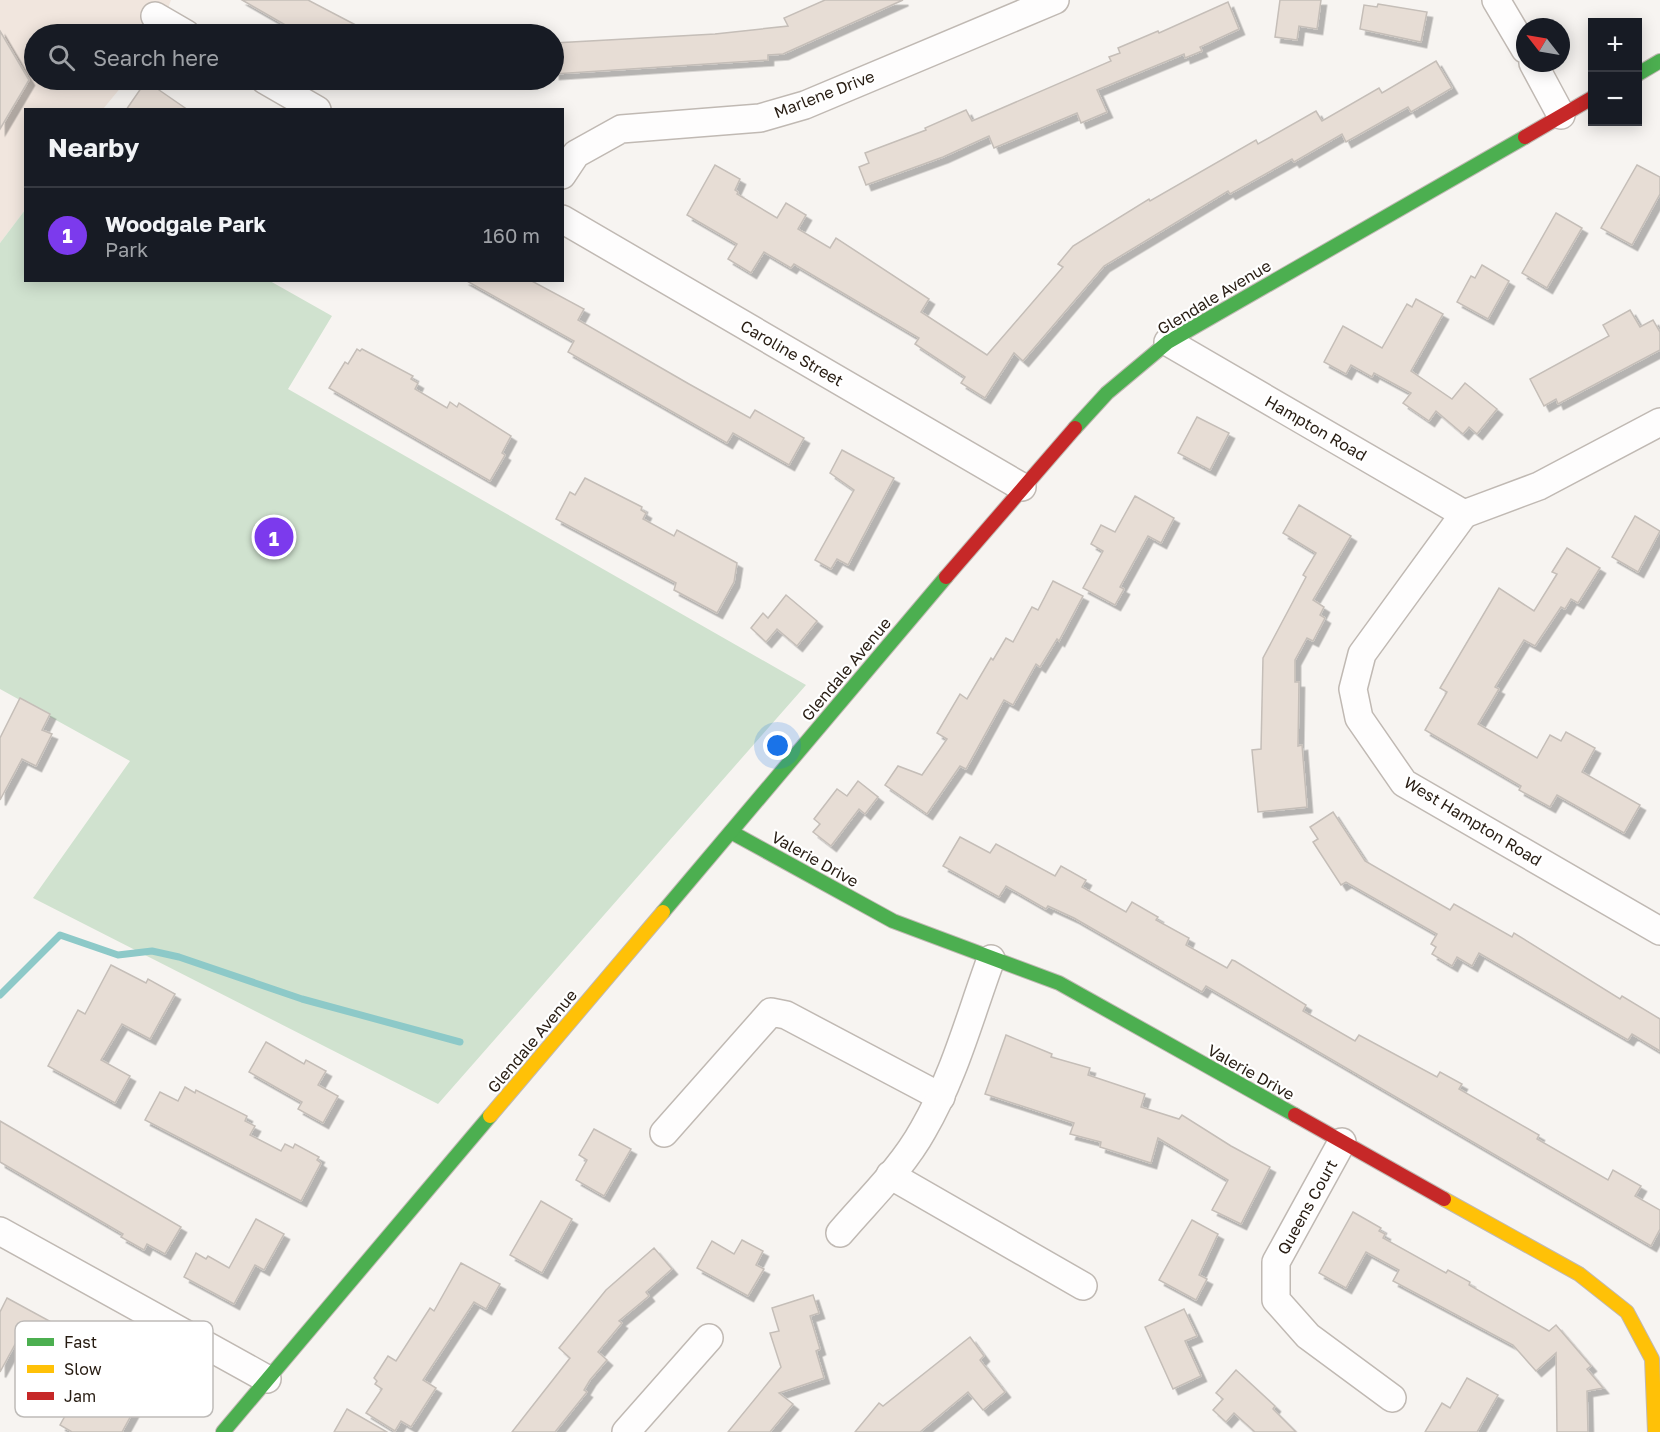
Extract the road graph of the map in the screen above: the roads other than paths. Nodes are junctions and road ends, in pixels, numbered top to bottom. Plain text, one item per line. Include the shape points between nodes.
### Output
1 (1054, 0) edge
2 (1496, 0) edge
3 (155, 16) dead end
4 (169, 24) edge
5 (1516, 34) edge
6 (1660, 61) edge
7 (1538, 72) edge
8 (1641, 72) edge
9 (282, 90) edge
10 (1588, 101) edge
11 (314, 108) edge
12 (1561, 115) junction
13 (564, 172) edge
14 (564, 220) edge
15 (1168, 342) junction
16 (1660, 422) edge
17 (1022, 487) junction
18 (1464, 514) junction
19 (731, 832) junction
20 (1660, 931) edge
21 (991, 959) junction
22 (940, 1097) junction
23 (664, 1132) dead end
24 (1342, 1142) junction
25 (890, 1175) junction
26 (0, 1231) edge
27 (840, 1233) dead end
28 (1083, 1286) dead end
29 (162, 1321) edge
30 (709, 1338) dead end
31 (213, 1349) edge
32 (267, 1379) junction
33 (1392, 1398) dead end
34 (223, 1432) edge
35 (626, 1432) edge
36 (1655, 1432) edge

1 - 13 street, Marlene Drive via 805,105 760,118 621,129 576,154
2 - 5 street
3 - 4 street
6 - 8 main road
7 - 12 street
9 - 11 street
10 - 12 main road, Glendale Avenue
12 - 15 main road, Glendale Avenue
14 - 17 street, Caroline Street
15 - 17 main road, Glendale Avenue via 1107,393
15 - 18 street, Hampton Road
16 - 18 street via 1539,486
17 - 19 main road, Glendale Avenue
18 - 20 street, West Hampton Road via 1362,654 1353,689 1359,718 1404,783
19 - 21 main road, Valerie Drive via 893,921
19 - 32 main road, Glendale Avenue
21 - 22 street
21 - 24 main road, Valerie Drive via 1059,983
22 - 23 street via 786,1015 771,1012
22 - 25 street via 922,1131
24 - 33 street, Queens Court via 1276,1262 1276,1300 1308,1336
24 - 36 main road, Valerie Drive via 1579,1274 1627,1312 1652,1359
25 - 27 street
25 - 28 street
26 - 29 street
30 - 35 street
31 - 32 street
32 - 34 main road, Glendale Avenue

